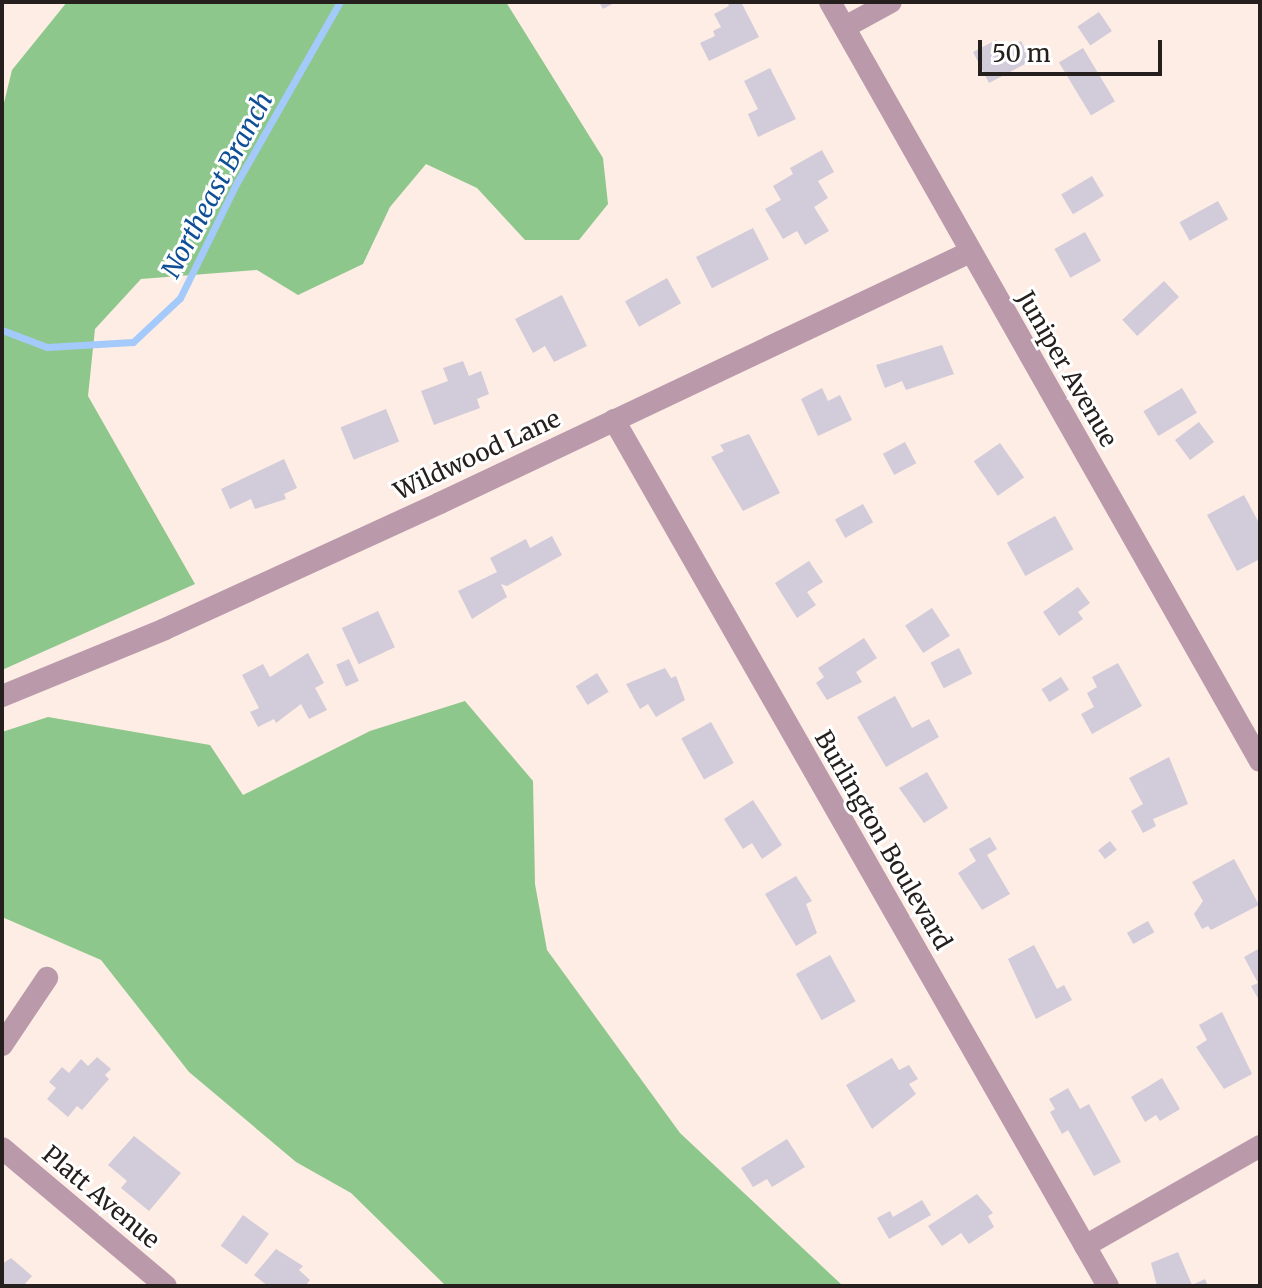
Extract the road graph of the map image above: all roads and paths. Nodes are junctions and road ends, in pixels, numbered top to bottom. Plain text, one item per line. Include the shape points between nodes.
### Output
1 (830, 2) edge
2 (891, 2) edge
3 (845, 27) junction
4 (970, 252) junction
5 (614, 420) junction
6 (2, 696) edge
7 (1260, 761) edge
8 (47, 978) dead end
9 (2, 1045) edge
10 (1260, 1146) edge
11 (2, 1148) edge
12 (1085, 1246) junction
13 (166, 1286) edge
14 (1108, 1286) edge

1 - 3 street, Juniper Avenue
2 - 3 street
3 - 4 street, Juniper Avenue
4 - 5 street, Wildwood Lane
4 - 7 street, Juniper Avenue
5 - 6 street, Wildwood Lane via 165,629
5 - 12 street, Burlington Boulevard
8 - 9 street
10 - 12 street
11 - 13 street, Platt Avenue
12 - 14 street, Burlington Boulevard

